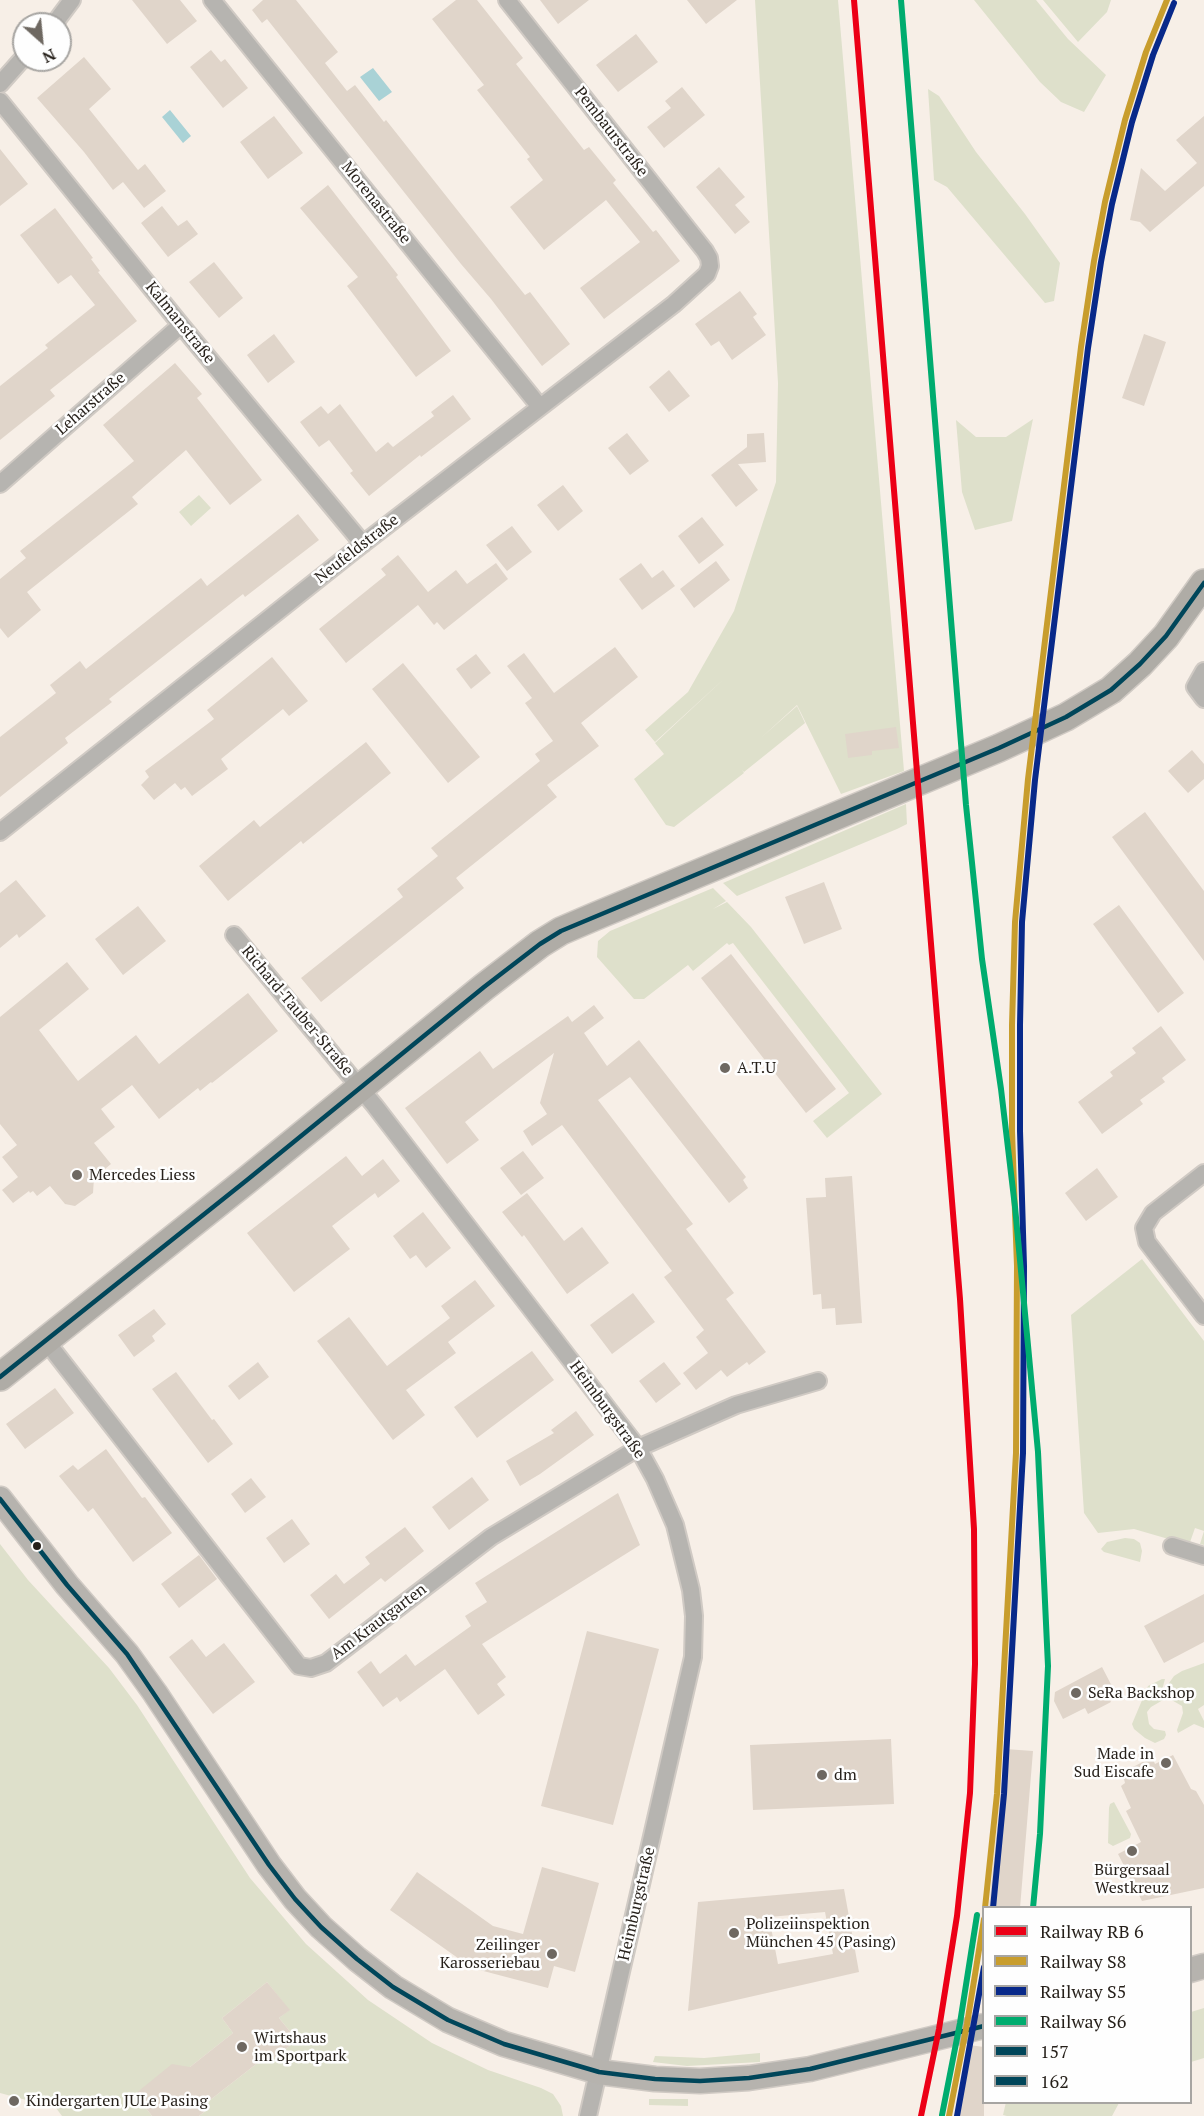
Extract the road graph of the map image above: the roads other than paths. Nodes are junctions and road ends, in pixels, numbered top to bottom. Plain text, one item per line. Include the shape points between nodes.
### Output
1 (212, 0) edge
2 (507, 0) edge
3 (12, 70) edge
4 (0, 84) edge
5 (0, 100) edge
6 (710, 266) joint
7 (181, 325) junction
8 (540, 407) junction
9 (0, 484) edge
10 (363, 544) junction
11 (1204, 584) edge
12 (1204, 671) edge
13 (1204, 699) edge
14 (0, 832) edge
15 (234, 935) dead end
16 (360, 1087) junction
17 (1204, 1173) edge
18 (1204, 1316) edge
19 (46, 1341) junction
20 (0, 1377) edge
21 (818, 1381) dead end
22 (638, 1448) junction
23 (0, 1499) edge
24 (1172, 1546) dead end
25 (1204, 1556) edge
26 (982, 2026) edge
27 (598, 2072) junction
28 (588, 2116) edge

1 - 8 street, Morenastraße
2 - 6 street, Pembaurstraße via 705,251
3 - 4 street
5 - 7 street, Kalmanstraße
6 - 8 street, Neufeldstraße via 704,279 674,304
7 - 9 street, Leharstraße
7 - 10 street, Kalmanstraße
8 - 10 street, Neufeldstraße
10 - 14 street, Neufeldstraße
11 - 16 main road via 1140,664 1111,690 1066,717 561,931 517,960
12 - 13 street via 1195,687
15 - 16 street, Richard-Tauber-Straße
16 - 19 main road
16 - 22 street, Heimburgstraße
17 - 18 street via 1153,1213 1144,1228 1147,1242
19 - 20 main road
19 - 22 street, Am Krautgarten via 299,1666 311,1668 326,1663 491,1537
21 - 22 street, Am Krautgarten via 736,1405
22 - 27 street, Heimburgstraße via 675,1525 691,1590 693,1657
23 - 27 main road via 127,1654 269,1865 321,1927 393,1987 448,2020 504,2044
24 - 25 street
26 - 27 main road via 810,2069 749,2078 655,2079
27 - 28 street, Heimburgstraße

